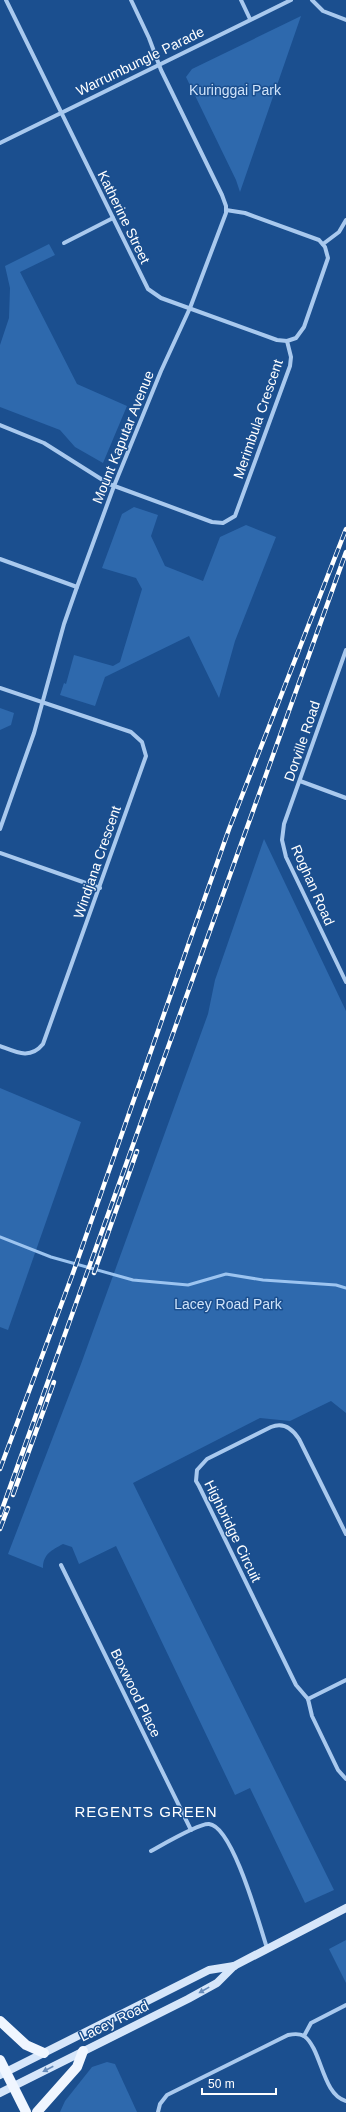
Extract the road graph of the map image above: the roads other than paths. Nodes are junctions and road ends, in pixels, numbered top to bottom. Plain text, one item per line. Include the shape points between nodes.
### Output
1 (6, 0) edge
2 (131, 0) edge
3 (241, 0) edge
4 (291, 0) edge
5 (312, 0) edge
6 (250, 20) junction
7 (346, 20) edge
8 (159, 65) junction
9 (61, 113) junction
10 (0, 143) edge
11 (226, 210) junction
12 (113, 218) junction
13 (346, 220) edge
14 (64, 243) dead end
15 (323, 244) junction
16 (190, 308) junction
17 (287, 342) junction
18 (0, 425) edge
19 (114, 486) junction
20 (0, 559) edge
21 (77, 587) junction
22 (346, 650) edge
23 (0, 688) edge
24 (43, 704) junction
25 (300, 781) junction
26 (346, 798) edge
27 (0, 829) edge
28 (282, 840) joint
29 (0, 853) edge
30 (100, 888) junction
31 (346, 982) edge
32 (0, 1046) edge
33 (346, 1534) edge
34 (61, 1565) dead end
35 (346, 1680) edge
36 (308, 1699) junction
37 (346, 1779) edge
38 (191, 1830) junction
39 (151, 1850) dead end
40 (346, 1908) edge
41 (268, 1949) junction
42 (234, 1966) junction
43 (346, 2005) edge
44 (0, 2021) edge
45 (304, 2036) junction
46 (83, 2051) junction
47 (44, 2053) junction
48 (0, 2060) edge
49 (3, 2074) edge
50 (13, 2087) junction
51 (0, 2093) edge
52 (346, 2101) edge
53 (26, 2112) edge
54 (37, 2112) edge
55 (158, 2112) edge

1 - 9 street, Katherine Street
2 - 8 street
3 - 6 street
4 - 6 street, Warrumbungle Parade
5 - 7 street via 323,12
6 - 8 street, Warrumbungle Parade
8 - 9 street, Warrumbungle Parade
8 - 11 street via 222,195
9 - 10 street, Warrumbungle Parade
9 - 12 street, Katherine Street
11 - 15 street via 251,215 315,238
11 - 16 street, Mount Kaputar Avenue
12 - 14 street
12 - 16 street, Katherine Street via 148,289 155,296
13 - 15 street via 341,229
15 - 17 street, Merimbula Crescent via 328,254 327,263 304,327 296,338
16 - 17 street, Katherine Street
16 - 19 street, Mount Kaputar Avenue
17 - 19 street, Merimbula Crescent via 290,366 238,511 232,519 223,523 212,522
18 - 19 street via 44,443
19 - 21 street, Mount Kaputar Avenue
20 - 21 street
21 - 24 street, Mount Kaputar Avenue via 64,624
22 - 25 street, Dorville Road
23 - 24 street, Windjana Crescent
24 - 27 street, Mount Kaputar Avenue
24 - 30 street, Windjana Crescent via 131,732 140,738 144,745 144,761
25 - 26 street
25 - 28 street, Dorville Road via 284,824
28 - 31 street, Roghan Road via 286,857
29 - 30 street
30 - 32 street, Windjana Crescent via 43,1044 36,1051 25,1054
33 - 36 street, Highbridge Circuit via 299,1439 286,1427 271,1427 207,1459 197,1470 196,1480 296,1684
34 - 38 street, Boxwood Place
35 - 36 street
36 - 37 street, Highbridge Circuit via 312,1716 338,1770
38 - 39 street
38 - 41 street via 209,1824 221,1831 249,1890
40 - 41 street, Lacey Road
41 - 42 street, Lacey Road
42 -> 46 street, Lacey Road via 217,1983
42 - 47 street, Lacey Road via 209,1970
43 - 45 street via 311,2023
44 - 47 main road via 26,2045
45 - 52 street via 310,2043 334,2094
45 - 55 street via 288,2035 167,2095
46 -> 50 street, Lacey Road
46 - 54 main road via 77,2067
47 - 49 street, Lacey Road
48 - 49 main road
49 - 50 main road
50 - 51 street, Lacey Road
50 - 53 main road

